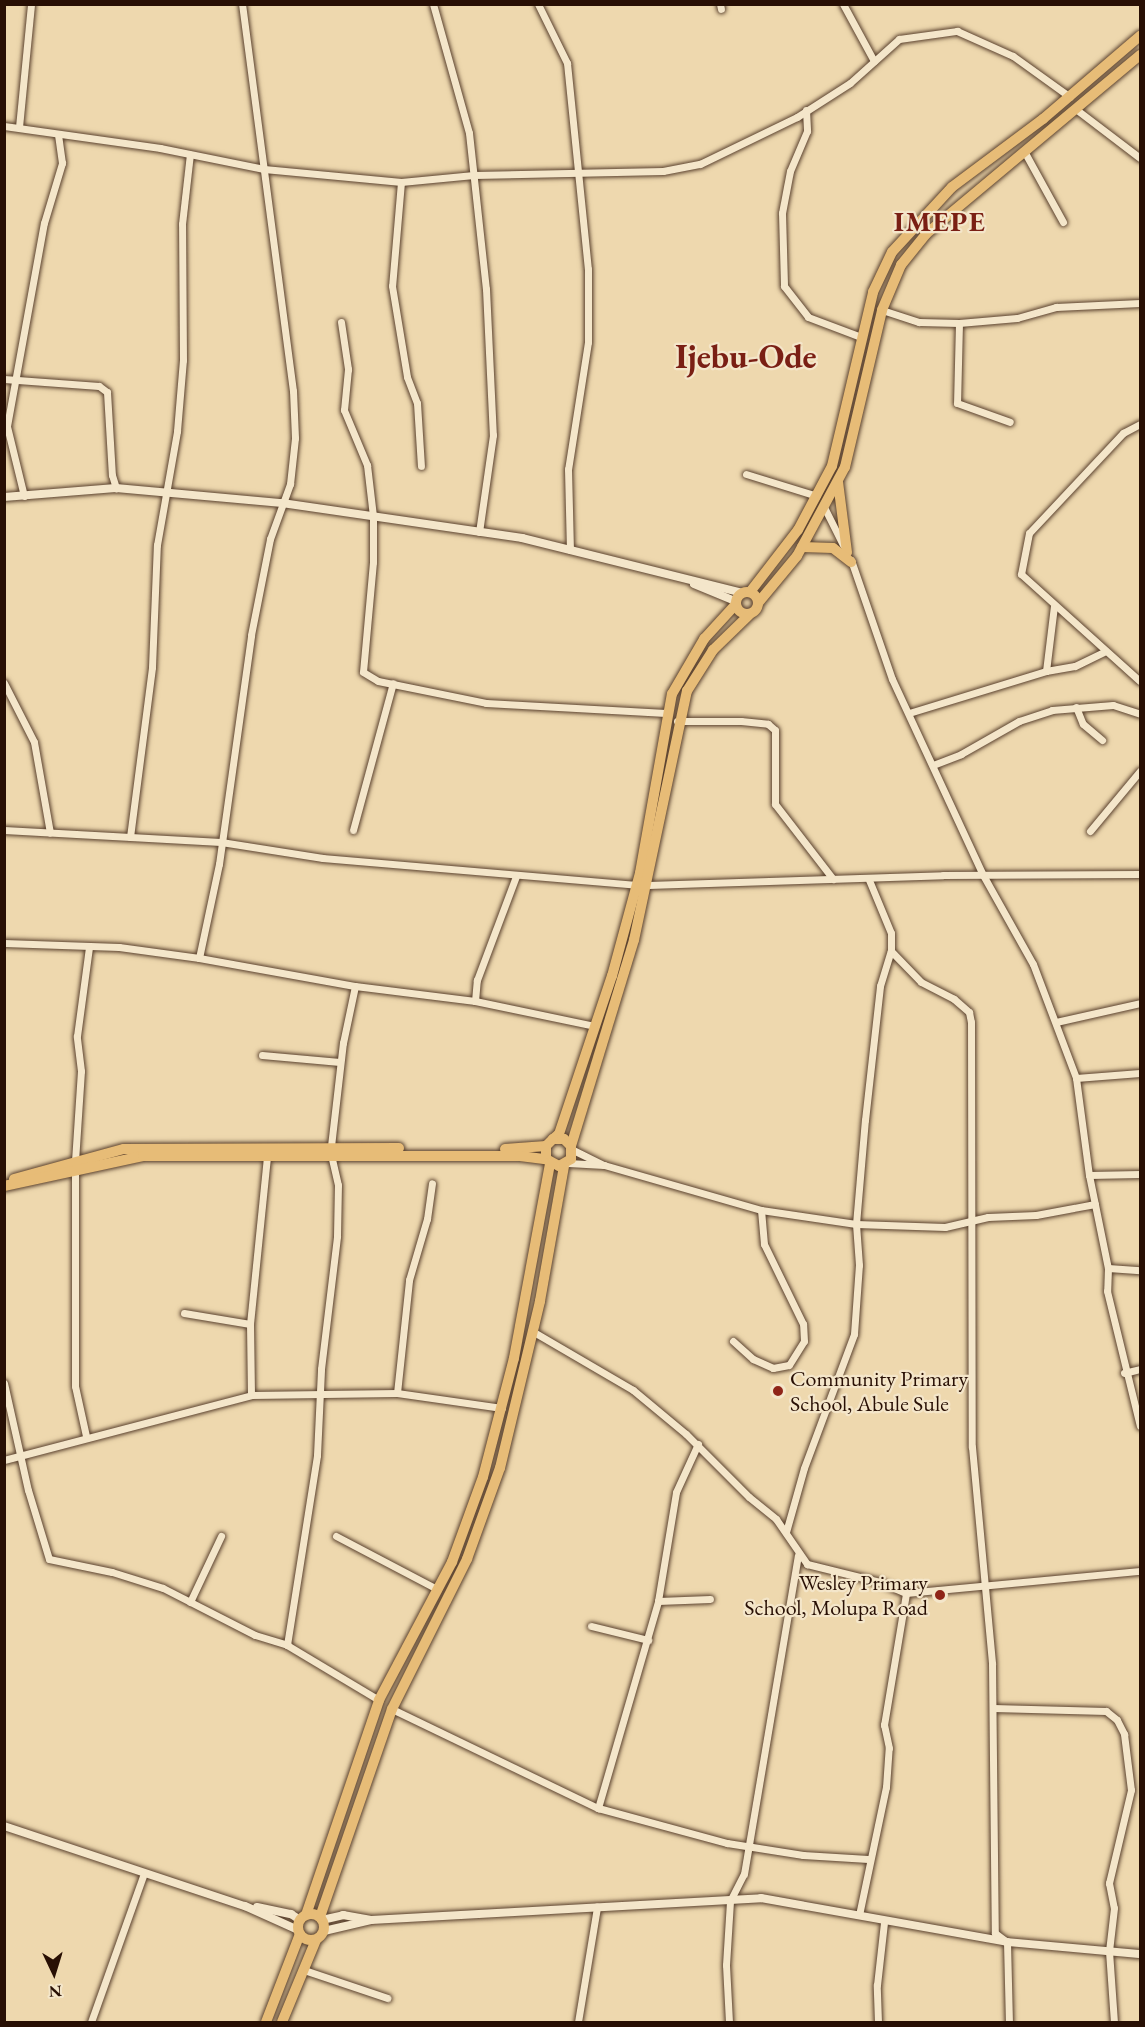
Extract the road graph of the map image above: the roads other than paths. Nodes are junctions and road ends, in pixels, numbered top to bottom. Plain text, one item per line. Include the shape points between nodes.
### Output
1 (31, 4) edge
2 (242, 4) edge
3 (433, 4) edge
4 (538, 4) edge
5 (843, 4) edge
6 (1140, 36) edge
7 (1140, 55) edge
8 (874, 61) junction
9 (1070, 97) junction
10 (806, 110) junction
11 (1077, 110) junction
12 (4, 126) edge
13 (19, 127) junction
14 (58, 135) junction
15 (1024, 151) junction
16 (190, 154) junction
17 (1140, 158) edge
18 (264, 169) junction
19 (578, 174) junction
20 (474, 175) junction
21 (401, 182) junction
22 (1063, 222) dead end
23 (1140, 303) edge
24 (882, 310) junction
25 (340, 322) dead end
26 (959, 323) junction
27 (861, 337) junction
28 (4, 379) edge
29 (13, 380) junction
30 (1010, 422) dead end
31 (1140, 424) edge
32 (421, 466) dead end
33 (746, 474) dead end
34 (838, 482) junction
35 (116, 488) junction
36 (165, 490) junction
37 (24, 496) junction
38 (817, 496) junction
39 (4, 497) edge
40 (282, 504) junction
41 (825, 509) junction
42 (374, 516) junction
43 (479, 532) junction
44 (801, 547) junction
45 (570, 550) junction
46 (849, 557) junction
47 (741, 598) junction
48 (758, 603) junction
49 (1054, 606) junction
50 (748, 615) junction
51 (1106, 651) junction
52 (1046, 671) junction
53 (1140, 681) edge
54 (4, 683) edge
55 (393, 683) junction
56 (1076, 707) junction
57 (666, 713) junction
58 (909, 713) junction
59 (1140, 714) edge
60 (677, 721) junction
61 (1102, 740) dead end
62 (933, 765) junction
63 (1140, 771) edge
64 (4, 830) edge
65 (353, 830) dead end
66 (1090, 831) dead end
67 (50, 833) junction
68 (130, 837) junction
69 (221, 842) junction
70 (1140, 874) edge
71 (983, 875) junction
72 (516, 876) junction
73 (833, 879) junction
74 (869, 880) junction
75 (636, 885) junction
76 (648, 885) junction
77 (4, 943) edge
78 (89, 947) junction
79 (891, 951) junction
80 (199, 958) junction
81 (355, 986) junction
82 (475, 1000) junction
83 (1140, 1003) edge
84 (1056, 1022) junction
85 (595, 1026) junction
86 (262, 1055) dead end
87 (340, 1062) junction
88 (1140, 1073) edge
89 (1076, 1078) junction
90 (550, 1143) junction
91 (572, 1148) junction
92 (331, 1150) junction
93 (267, 1156) junction
94 (548, 1161) junction
95 (566, 1164) junction
96 (604, 1165) junction
97 (75, 1166) junction
98 (1140, 1174) edge
99 (1089, 1175) junction
100 (4, 1181) edge
101 (432, 1183) dead end
102 (4, 1186) edge
103 (1095, 1204) junction
104 (761, 1210) junction
105 (974, 1223) junction
106 (856, 1224) junction
107 (1108, 1268) junction
108 (1140, 1270) edge
109 (184, 1313) dead end
110 (250, 1324) junction
111 (532, 1331) junction
112 (733, 1341) dead end
113 (1140, 1369) edge
114 (1124, 1373) junction
115 (4, 1383) edge
116 (320, 1392) junction
117 (397, 1393) junction
118 (251, 1395) junction
119 (502, 1408) junction
120 (1140, 1426) edge
121 (86, 1436) junction
122 (698, 1444) junction
123 (20, 1454) junction
124 (4, 1460) edge
125 (786, 1532) junction
126 (221, 1536) dead end
127 (336, 1536) dead end
128 (798, 1556) junction
129 (1140, 1571) edge
130 (987, 1587) junction
131 (437, 1589) junction
132 (906, 1593) junction
133 (710, 1599) dead end
134 (658, 1601) junction
135 (190, 1602) junction
136 (591, 1626) dead end
137 (648, 1640) junction
138 (287, 1645) junction
139 (379, 1700) junction
140 (993, 1708) junction
141 (392, 1709) junction
142 (598, 1808) junction
143 (4, 1826) edge
144 (748, 1846) junction
145 (868, 1859) junction
146 (144, 1873) junction
147 (730, 1901) junction
148 (597, 1907) junction
149 (859, 1915) junction
150 (321, 1918) junction
151 (371, 1920) junction
152 (884, 1923) junction
153 (301, 1925) junction
154 (320, 1935) junction
155 (1007, 1942) junction
156 (1109, 1950) junction
157 (1140, 1954) edge
158 (304, 1970) junction
159 (387, 1998) dead end
160 (92, 2022) edge
161 (266, 2022) edge
162 (282, 2022) edge
163 (578, 2022) edge
164 (729, 2022) edge
165 (878, 2022) edge
166 (1009, 2022) edge
167 (1114, 2022) edge

1 - 13 street
2 - 18 street
3 - 20 street via 469,133
4 - 19 street via 567,63
5 - 8 street
6 - 9 main road
7 - 11 main road
8 - 9 street via 899,39 957,31 1013,56
8 - 10 street via 850,83
9 - 27 main road via 952,187 908,232 883,266
10 - 19 street via 720,155 683,169
10 - 27 street via 807,131 790,171 782,213 784,286 808,317
11 - 15 main road
11 - 17 street
12 - 13 street
13 - 14 street
14 - 16 street
14 - 29 street via 62,163 44,223
15 - 22 street
15 - 24 main road via 917,244 901,266
16 - 18 street
16 - 36 street via 182,224 183,360 174,462
18 - 21 street
18 - 40 street via 295,418 290,484
19 - 20 street
19 - 45 street via 590,311 567,469
20 - 21 street
20 - 43 street via 493,407 493,435
21 - 32 street via 392,286 407,378 417,403
23 - 26 street via 1056,307 1017,318
24 - 26 street via 919,322
24 - 34 main road via 851,448
25 - 42 street via 348,369 344,410 368,465
26 - 30 street via 957,403
27 - 38 main road via 838,445
28 - 29 street
29 - 35 street via 99,386 107,392
29 - 37 street via 7,426
31 - 49 street via 1123,433 1029,533 1021,574
33 - 38 street
34 - 41 main road
34 - 46 main road
35 - 36 street
35 - 37 street
36 - 40 street
36 - 68 street via 152,667
37 - 39 street
38 - 47 main road via 798,530
40 - 42 street
40 - 69 street via 270,539 251,635
41 - 44 main road
41 - 46 street
42 - 43 street
42 - 55 street via 363,672
43 - 45 street
44 - 46 main road via 833,548
44 - 48 main road
45 - 47 street via 691,582 718,585
46 - 58 street via 879,648
47 - 48 main road
47 - 50 main road via 741,614
47 - 57 main road via 696,652 676,684
48 - 50 main road
49 - 51 street
49 - 52 street
50 - 60 main road via 704,662 687,691
51 - 52 street via 1075,666
51 - 53 street
52 - 58 street
54 - 67 street via 34,742
55 - 57 street via 486,704
55 - 65 street
56 - 59 street via 1113,705
56 - 61 street via 1083,724
56 - 62 street via 1019,721
57 - 75 main road
58 - 62 street
60 - 73 street via 741,721 768,724 775,730 775,804
60 - 76 main road
62 - 71 street
63 - 66 street
64 - 67 street
67 - 68 street
68 - 69 street
69 - 72 street via 323,858
69 - 80 street
70 - 71 street
71 - 74 street
71 - 84 street via 1033,964
72 - 75 street
72 - 82 street via 477,980
73 - 74 street
73 - 76 street
74 - 79 street via 891,933
75 - 85 main road
76 - 91 main road
77 - 78 street
78 - 80 street
78 - 97 street via 77,1036 81,1071
79 - 105 street via 921,982 954,999 969,1012
79 - 106 street via 880,986
80 - 81 street
81 - 82 street
81 - 87 street
82 - 85 street
83 - 84 street
84 - 89 street
85 - 90 main road
86 - 87 street
87 - 92 street
88 - 89 street
89 - 99 street
90 - 91 main road via 564,1139
90 - 92 main road via 480,1149
90 - 94 main road
91 - 95 main road
91 - 96 street
92 - 93 main road
92 - 94 main road
92 - 97 main road via 141,1148
92 - 116 street via 338,1205
93 - 97 main road via 143,1156
93 - 110 street
94 - 95 main road
94 - 119 main road via 539,1234
95 - 96 street
95 - 111 main road
96 - 104 street
97 - 100 main road
97 - 102 main road
97 - 121 street via 75,1386
98 - 99 street
99 - 103 street
101 - 117 street via 427,1219 409,1280
103 - 105 street via 1036,1215 988,1217
103 - 107 street
104 - 106 street
104 - 112 street via 764,1244 803,1324 804,1341 789,1365 773,1368 753,1359
105 - 106 street via 945,1227
105 - 130 street via 969,1248 972,1447
106 - 125 street via 859,1264 854,1334 804,1468
107 - 108 street
107 - 114 street via 1107,1291
109 - 110 street
110 - 118 street
111 - 122 street via 633,1390
111 - 141 main road via 517,1411 479,1530
113 - 114 street
114 - 120 street
115 - 123 street
116 - 117 street
116 - 118 street
116 - 138 street via 317,1455
117 - 119 street
118 - 121 street
119 - 131 main road via 472,1510
121 - 123 street
122 - 125 street
122 - 134 street via 676,1492
123 - 124 street
123 - 135 street via 44,1554 49,1559 138,1579
125 - 128 street
126 - 135 street
127 - 131 street
128 - 132 street via 822,1569 880,1582
128 - 144 street
129 - 130 street
130 - 132 street
130 - 140 street
131 - 139 main road
132 - 145 street via 884,1725 889,1748 886,1787
133 - 134 street
134 - 137 street
135 - 138 street via 255,1635
136 - 137 street
137 - 142 street
138 - 139 street
139 - 153 main road
140 - 155 street via 995,1933
140 - 156 street via 1106,1711 1117,1720 1124,1734 1131,1790 1111,1872 1114,1923
141 - 142 street
141 - 150 main road
142 - 144 street
143 - 146 street
144 - 145 street
144 - 147 street via 744,1874
145 - 149 street
146 - 153 street via 245,1906 291,1914
146 - 160 street
147 - 148 street
147 - 149 street via 787,1901
147 - 164 street via 726,1965
148 - 151 street
148 - 163 street
149 - 152 street
150 - 151 street via 343,1914
150 - 153 main road
150 - 154 main road
151 - 154 street
152 - 155 street
152 - 165 street via 876,1985
153 - 154 main road via 309,1940
153 - 161 main road
154 - 158 main road
155 - 156 street
155 - 166 street
156 - 157 street
156 - 167 street
158 - 159 street
158 - 162 main road

